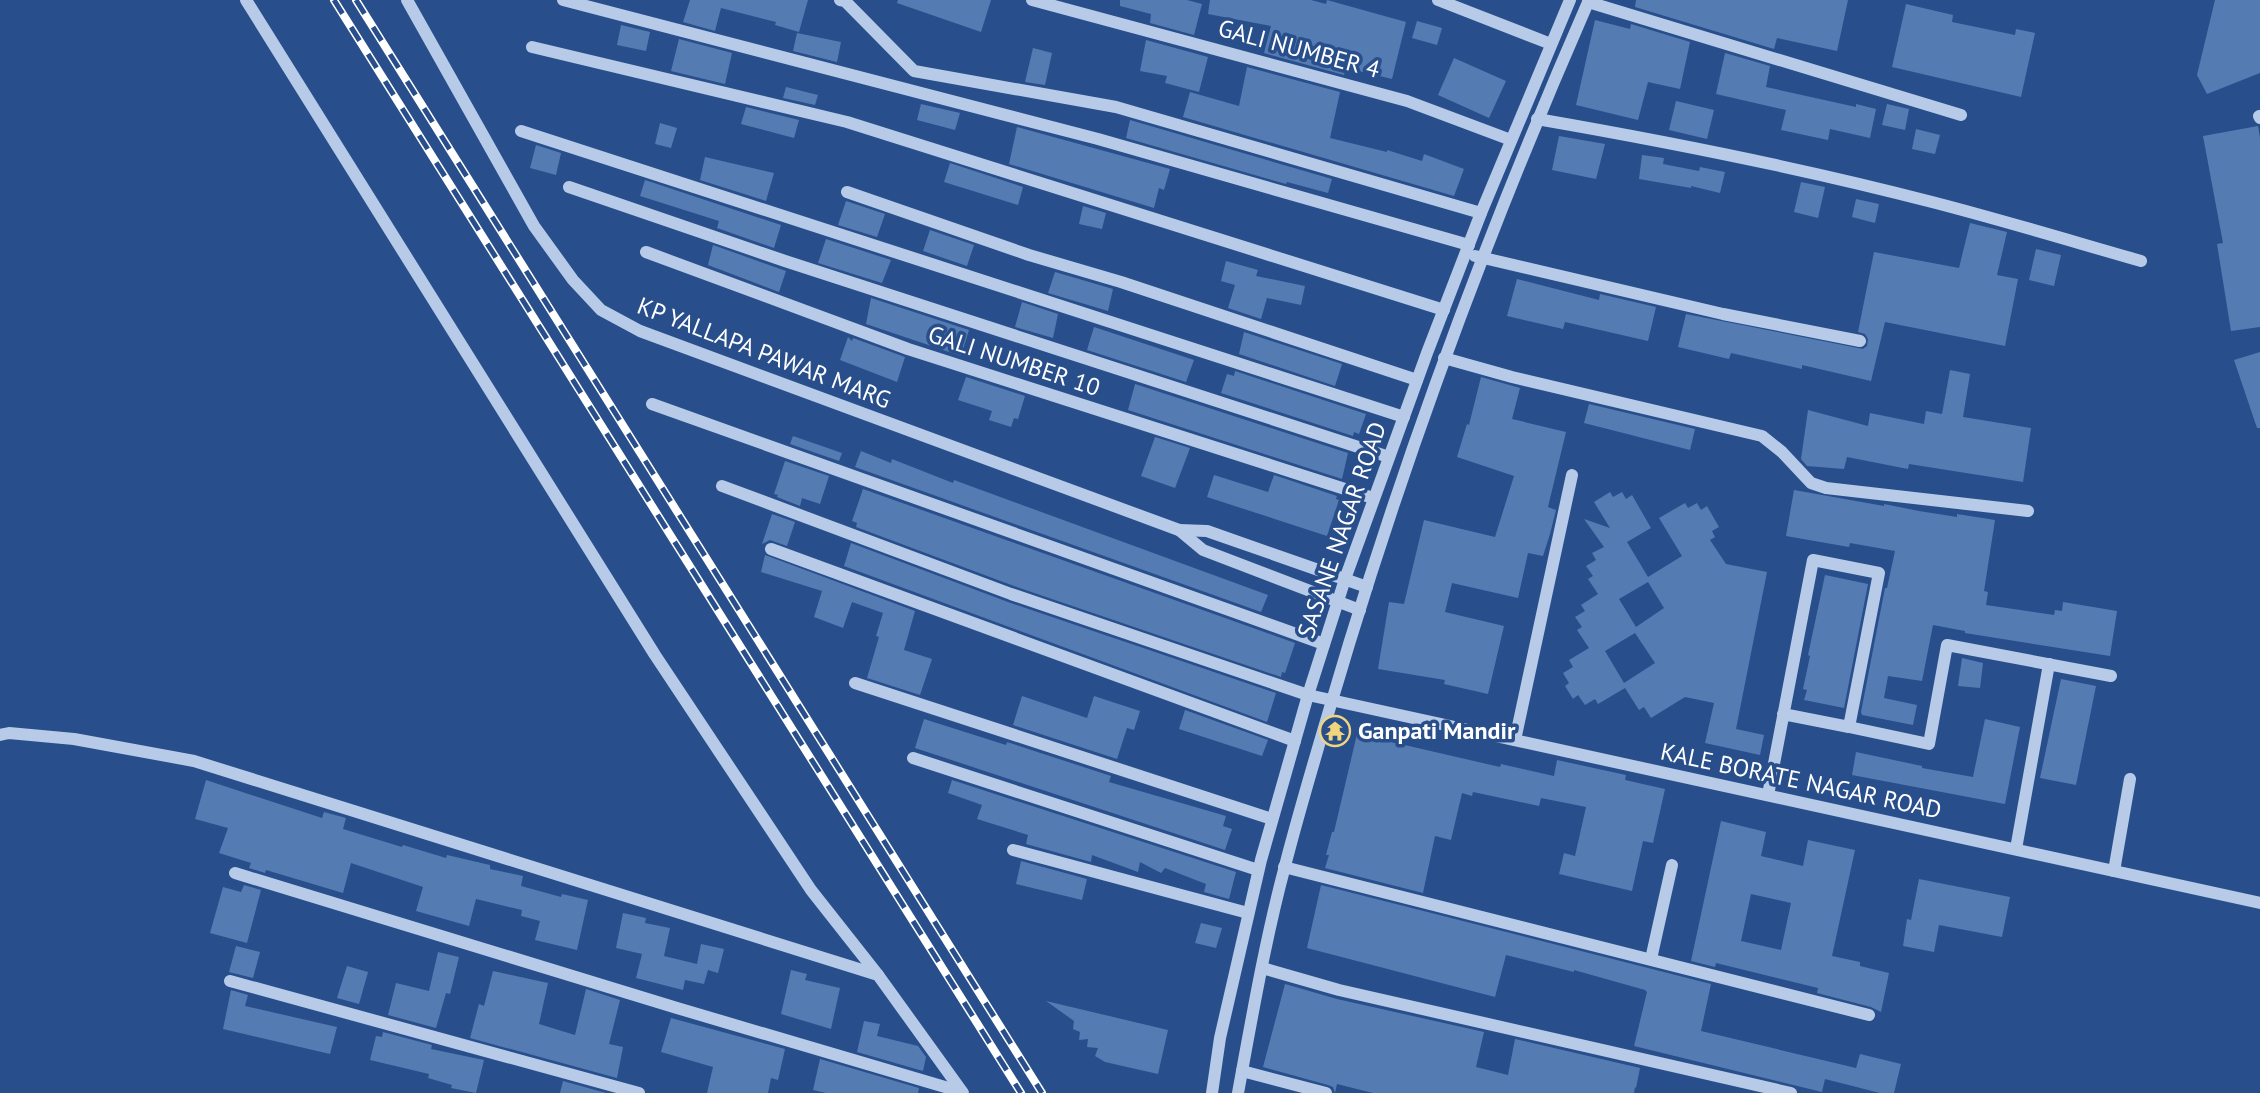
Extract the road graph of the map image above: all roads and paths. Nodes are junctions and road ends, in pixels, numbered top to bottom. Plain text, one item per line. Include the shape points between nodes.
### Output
1 (246, 0) edge
2 (407, 0) edge
3 (563, 0) edge
4 (840, 0) edge
5 (1032, 0) edge
6 (1438, 0) edge
7 (1569, 0) edge
8 (1588, 1) edge
9 (1551, 44) junction
10 (531, 47) dead end
11 (1961, 115) dead end
12 (1537, 119) junction
13 (521, 131) dead end
14 (1511, 140) junction
15 (569, 187) dead end
16 (846, 192) dead end
17 (1481, 213) junction
18 (1467, 249) junction
19 (646, 251) dead end
20 (1482, 259) junction
21 (2141, 261) dead end
22 (1444, 310) junction
23 (1860, 341) dead end
24 (1444, 358) junction
25 (1418, 380) junction
26 (652, 404) dead end
27 (1404, 417) junction
28 (1389, 457) junction
29 (1572, 475) dead end
30 (722, 486) dead end
31 (1373, 498) junction
32 (2028, 511) dead end
33 (1179, 530) junction
34 (771, 549) dead end
35 (1345, 579) junction
36 (1367, 587) junction
37 (1338, 601) junction
38 (1360, 610) junction
39 (1324, 644) junction
40 (2049, 664) junction
41 (2110, 676) dead end
42 (855, 684) dead end
43 (1308, 695) junction
44 (1332, 702) junction
45 (1783, 715) junction
46 (1849, 727) junction
47 (0, 735) edge
48 (1514, 740) junction
49 (1295, 741) junction
50 (913, 758) dead end
51 (2130, 779) dead end
52 (1768, 795) junction
53 (1272, 819) junction
54 (2016, 849) junction
55 (1013, 850) dead end
56 (1672, 865) dead end
57 (1284, 867) junction
58 (1258, 870) junction
59 (2114, 871) junction
60 (234, 873) dead end
61 (2260, 903) edge
62 (1248, 913) junction
63 (1651, 959) junction
64 (1262, 968) junction
65 (878, 975) junction
66 (230, 981) dead end
67 (1869, 1016) dead end
68 (1242, 1071) junction
69 (639, 1093) edge
70 (962, 1093) edge
71 (1212, 1093) edge
72 (1238, 1093) edge
73 (1326, 1093) edge
74 (1791, 1093) edge

1 - 65 street via 655,655 811,890
2 - 33 street, KP YALLAPA PAWAR MARG via 534,226 601,310 640,331
3 - 18 street via 1111,142
4 - 17 street via 914,71 1116,107
5 - 14 street, GALI NUMBER 4 via 1394,97
6 - 9 street
7 - 9 street, SASANE NAGAR ROAD
8 - 11 street
8 - 12 street, SASANE NAGAR ROAD
9 - 14 street, SASANE NAGAR ROAD
10 - 22 street via 847,122
12 - 20 street, SASANE NAGAR ROAD
12 - 21 street via 1820,175
13 - 27 street
14 - 17 street, SASANE NAGAR ROAD
15 - 28 street
16 - 25 street
17 - 18 street, SASANE NAGAR ROAD
18 - 20 street
18 - 22 street, SASANE NAGAR ROAD
19 - 31 street, GALI NUMBER 10 via 908,349
20 - 23 street
20 - 24 street, SASANE NAGAR ROAD
22 - 25 street, SASANE NAGAR ROAD
24 - 32 street via 1762,436 1811,483 1826,488
24 - 36 street, SASANE NAGAR ROAD
25 - 27 street, SASANE NAGAR ROAD
26 - 39 street
27 - 28 street, SASANE NAGAR ROAD
28 - 31 street, SASANE NAGAR ROAD
29 - 48 street
30 - 43 street, KALE BORATE NAGAR ROAD via 1011,594
31 - 35 street, SASANE NAGAR ROAD
33 - 35 street, KP YALLAPA PAWAR MARG via 1207,531
33 - 37 street, KP YALLAPA PAWAR MARG via 1203,550
34 - 49 street
35 - 36 street, KP YALLAPA PAWAR MARG
35 - 37 street, SASANE NAGAR ROAD
36 - 38 street, SASANE NAGAR ROAD
37 - 38 street, KP YALLAPA PAWAR MARG
37 - 39 street, SASANE NAGAR ROAD
38 - 44 street, SASANE NAGAR ROAD
39 - 43 street, SASANE NAGAR ROAD
40 - 41 street
40 - 46 street via 1947,645 1929,744
40 - 54 street
42 - 53 street
43 - 44 street, KALE BORATE NAGAR ROAD
43 - 49 street, SASANE NAGAR ROAD
44 - 48 street, KALE BORATE NAGAR ROAD
44 - 57 street, SASANE NAGAR ROAD
45 - 46 street
45 - 46 street via 1813,560 1879,573
45 - 52 street
47 - 65 street via 74,739 194,761
48 - 52 street, KALE BORATE NAGAR ROAD
49 - 53 street, SASANE NAGAR ROAD
50 - 58 street
51 - 59 street
52 - 54 street, KALE BORATE NAGAR ROAD
53 - 58 street, SASANE NAGAR ROAD
54 - 59 street, KALE BORATE NAGAR ROAD
55 - 62 street
56 - 63 street
57 - 63 street
57 - 64 street, SASANE NAGAR ROAD
58 - 62 street, SASANE NAGAR ROAD
59 - 61 street, KALE BORATE NAGAR ROAD
60 - 70 street
62 - 71 street, SASANE NAGAR ROAD
63 - 67 street
64 - 68 street, SASANE NAGAR ROAD
64 - 74 street via 1339,990
65 - 70 street
66 - 69 street
68 - 72 street, SASANE NAGAR ROAD
68 - 73 street

